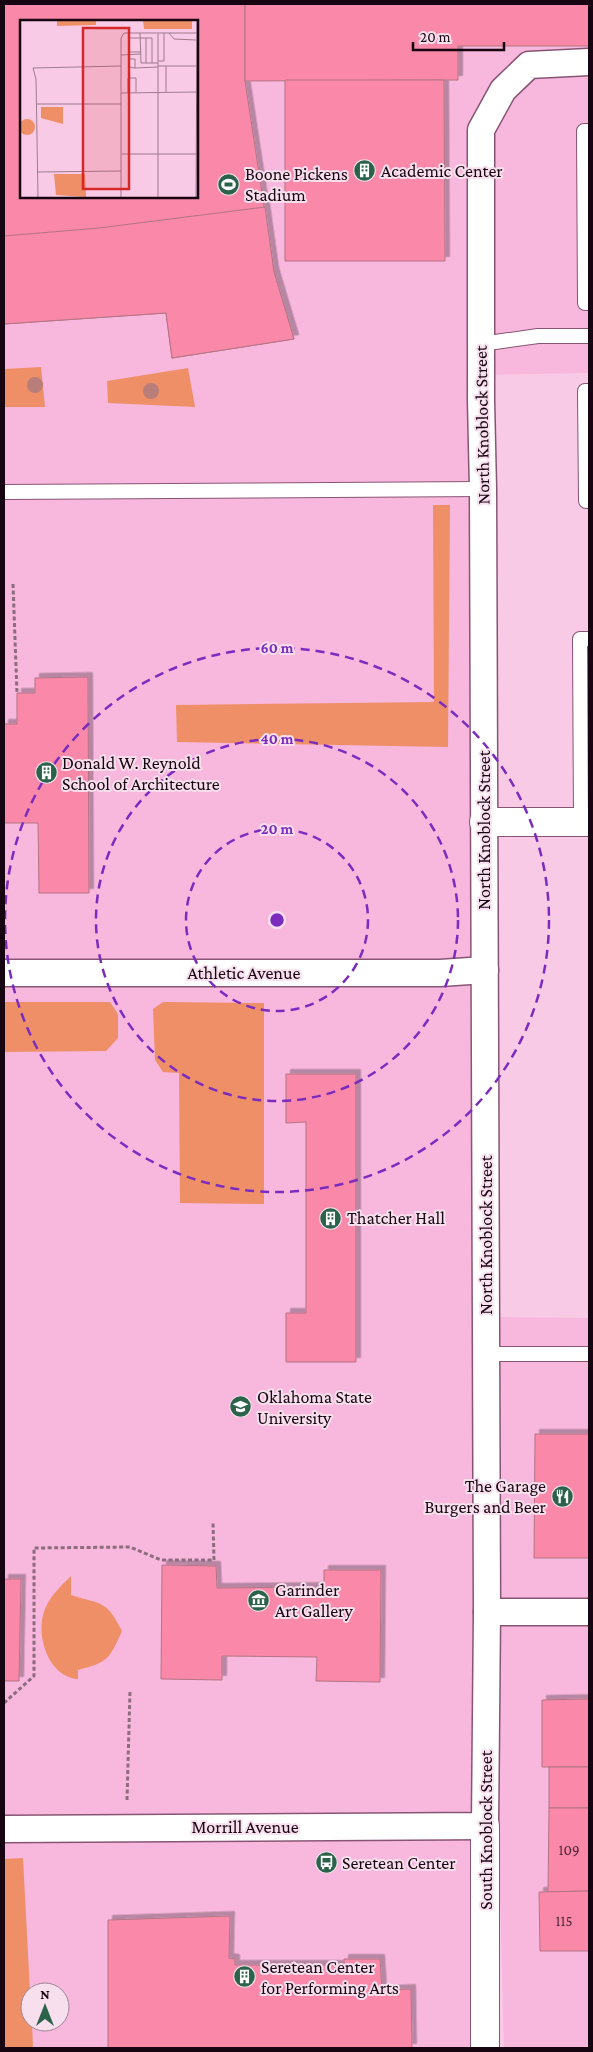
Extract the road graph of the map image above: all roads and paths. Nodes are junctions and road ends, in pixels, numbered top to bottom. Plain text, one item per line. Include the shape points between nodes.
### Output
1 (589, 62) edge
2 (589, 131) edge
3 (589, 303) edge
4 (589, 336) edge
5 (481, 344) junction
6 (589, 391) edge
7 (483, 490) junction
8 (4, 492) edge
9 (589, 501) edge
10 (13, 584) dead end
11 (589, 639) edge
12 (17, 693) dead end
13 (484, 822) junction
14 (585, 822) edge
15 (485, 970) junction
16 (4, 973) edge
17 (486, 1354) junction
18 (589, 1354) edge
19 (213, 1522) dead end
20 (488, 1612) junction
21 (589, 1612) edge
22 (130, 1691) dead end
23 (4, 1703) edge
24 (485, 1826) junction
25 (128, 1828) junction
26 (4, 1829) edge
27 (485, 2048) edge

1 - 5 street, North Knoblock Street via 529,65 502,90 481,130
2 - 3 lane via 584,131 585,303
4 - 5 lane via 538,336
5 - 7 street, North Knoblock Street
6 - 9 lane via 586,391 586,501
7 - 8 lane
7 - 13 street, North Knoblock Street
10 - 12 path
11 - 14 lane via 580,639
13 - 14 street
13 - 15 street, North Knoblock Street
15 - 16 street, Athletic Avenue via 440,973
15 - 17 street, North Knoblock Street
17 - 18 lane
17 - 20 street, North Knoblock Street
19 - 23 path via 214,1560 162,1560 130,1547 34,1548 34,1676
20 - 21 street
20 - 24 street, South Knoblock Street
22 - 25 path
24 - 25 street, Morrill Avenue
24 - 27 street, South Knoblock Street
25 - 26 street, Morrill Avenue

